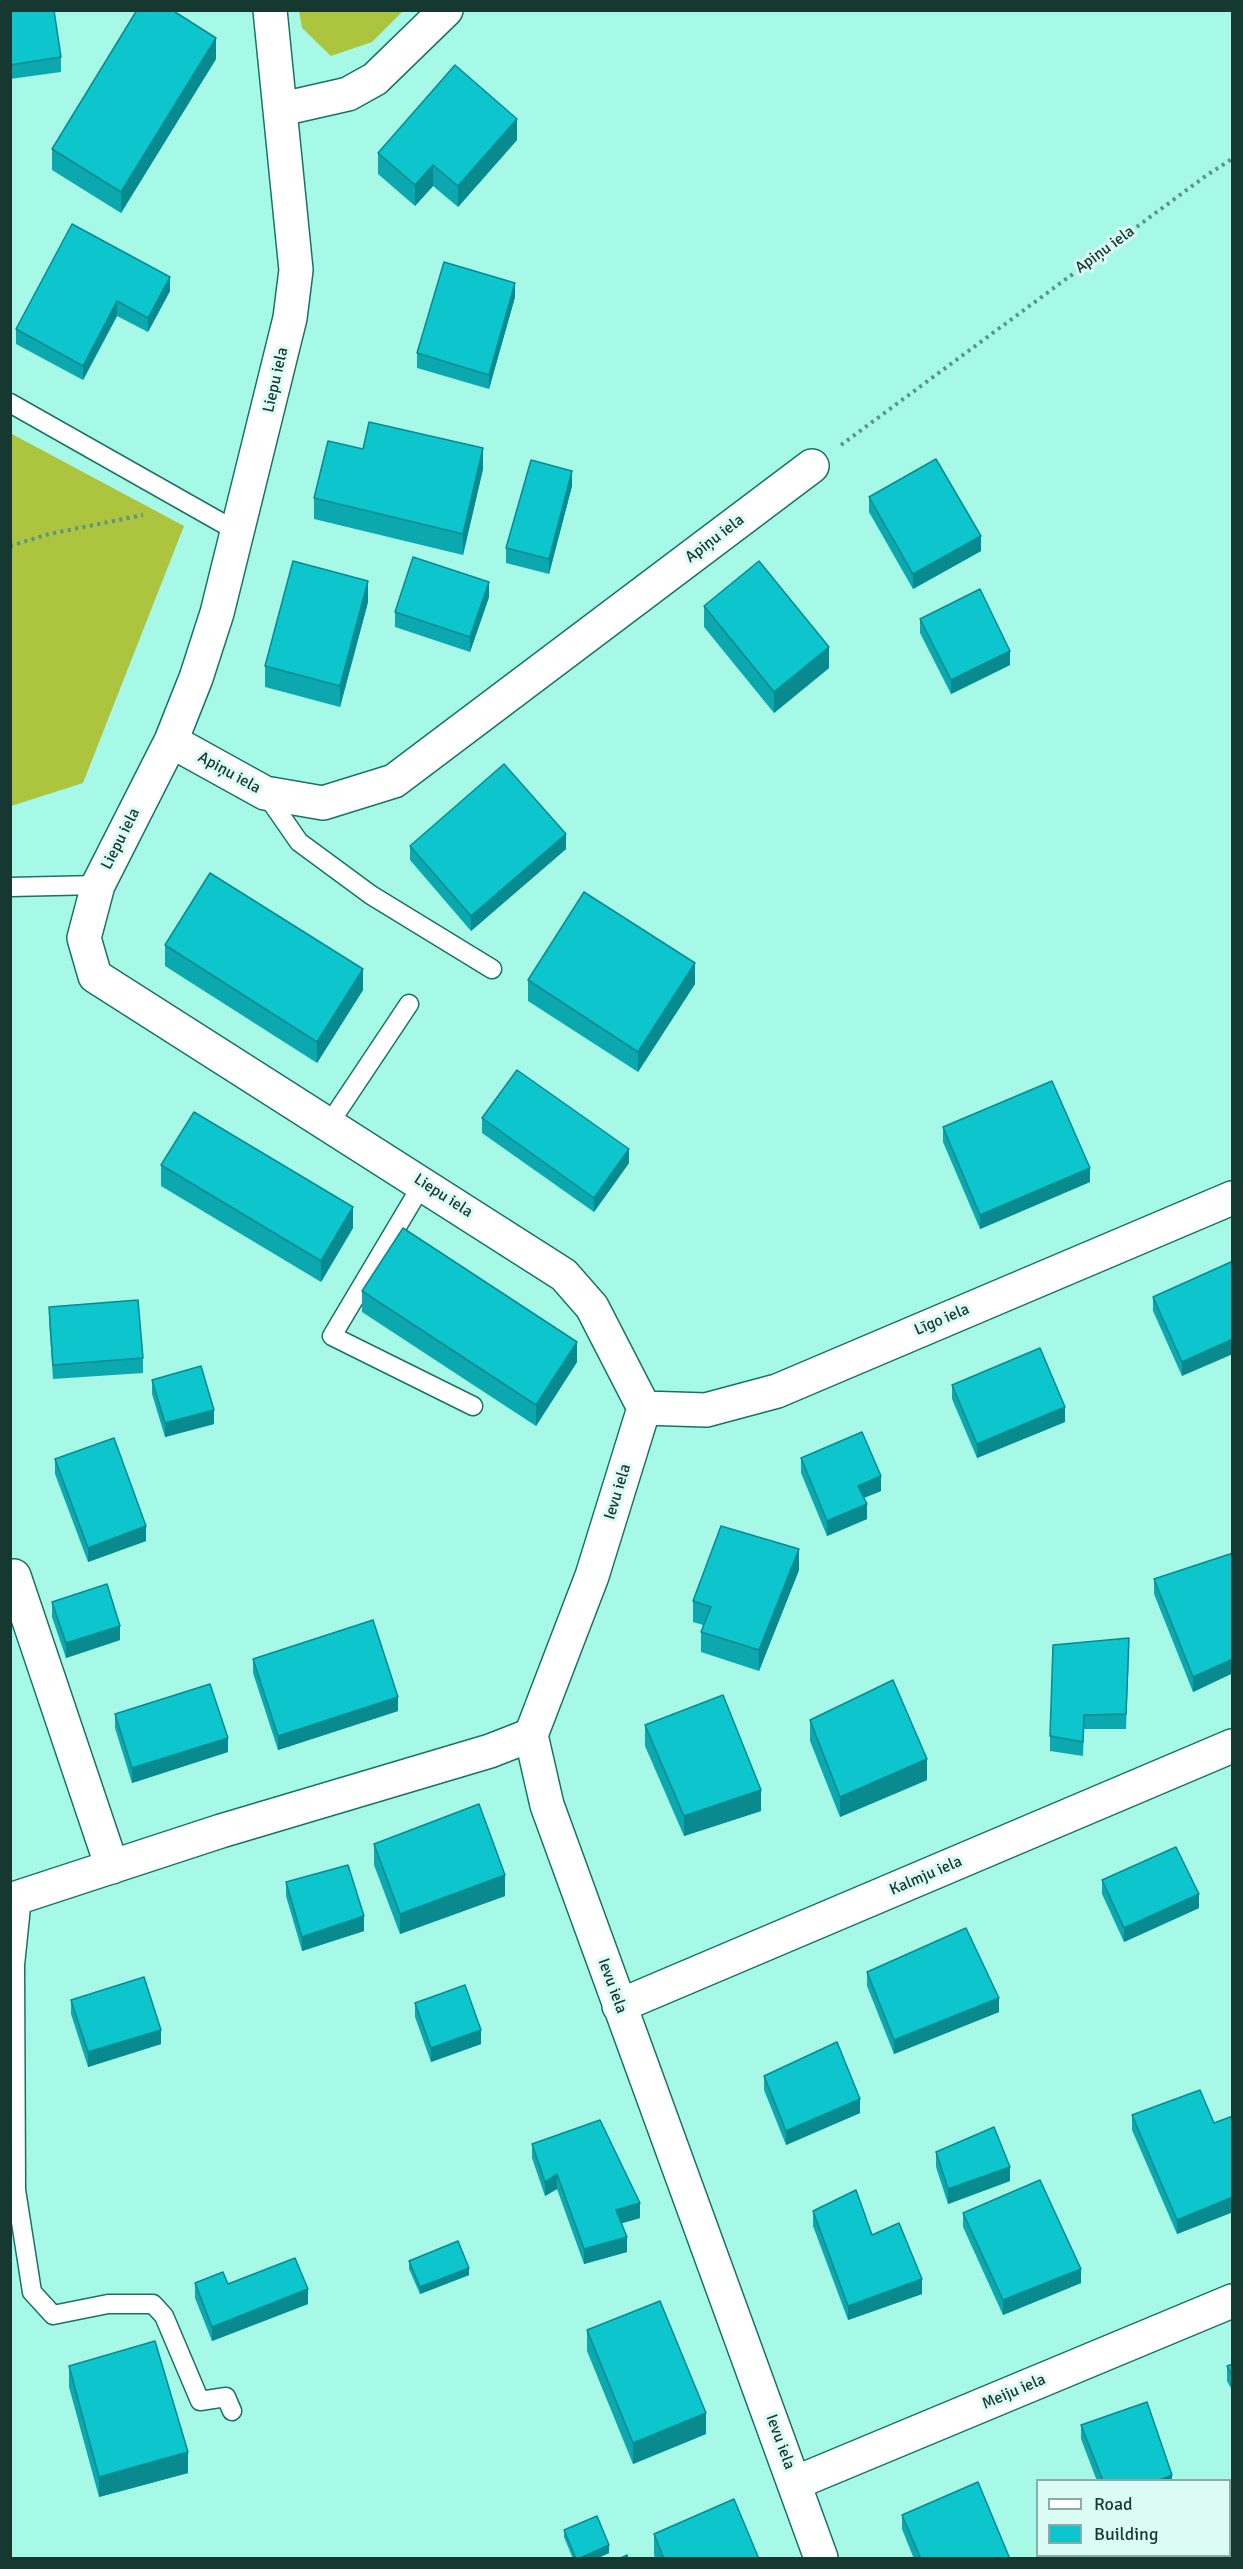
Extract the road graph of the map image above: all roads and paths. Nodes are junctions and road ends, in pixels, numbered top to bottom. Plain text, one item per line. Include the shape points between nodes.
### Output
1 (270, 10) edge
2 (446, 10) edge
3 (282, 109) junction
4 (1233, 159) edge
5 (10, 402) edge
6 (812, 466) joint
7 (190, 506) junction
8 (238, 532) junction
9 (10, 546) edge
10 (171, 741) junction
11 (265, 793) junction
12 (98, 885) junction
13 (10, 887) edge
14 (492, 969) dead end
15 (409, 1004) dead end
16 (329, 1124) junction
17 (423, 1183) junction
18 (1233, 1198) edge
19 (473, 1406) dead end
20 (644, 1408) junction
21 (14, 1576) dead end
22 (531, 1735) junction
23 (1233, 1746) edge
24 (112, 1867) junction
25 (16, 1898) edge
26 (619, 2006) junction
27 (1233, 2301) edge
28 (232, 2411) dead end
29 (795, 2483) junction
30 (822, 2559) edge

1 - 3 street, Liepu iela
2 - 3 street via 375,79 348,94
3 - 8 street, Liepu iela via 296,270 288,328
4 - 6 path, Apiņu iela
5 - 7 lane
6 - 11 street, Apiņu iela via 394,781 323,803
7 - 8 lane
7 - 9 path via 49,534
8 - 10 street, Liepu iela via 196,678
10 - 11 street, Apiņu iela
10 - 12 street, Liepu iela
11 - 14 lane via 299,842 371,895
12 - 13 lane
12 - 16 street, Liepu iela via 84,938 95,976
15 - 16 lane
16 - 17 street, Liepu iela
17 - 19 lane via 332,1336
17 - 20 street, Liepu iela via 564,1275 592,1307
18 - 20 street, Līgo iela via 777,1391 706,1410
20 - 22 street, Ievu iela via 592,1576
21 - 24 street
22 - 24 street
22 - 26 street, Ievu iela via 547,1805
23 - 26 street, Kalmju iela
24 - 25 street
25 - 28 lane via 16,2190 32,2292 53,2315 108,2304 153,2304 164,2316 200,2400 226,2397
26 - 29 street, Ievu iela
27 - 29 street, Meiju iela
29 - 30 street, Ievu iela

